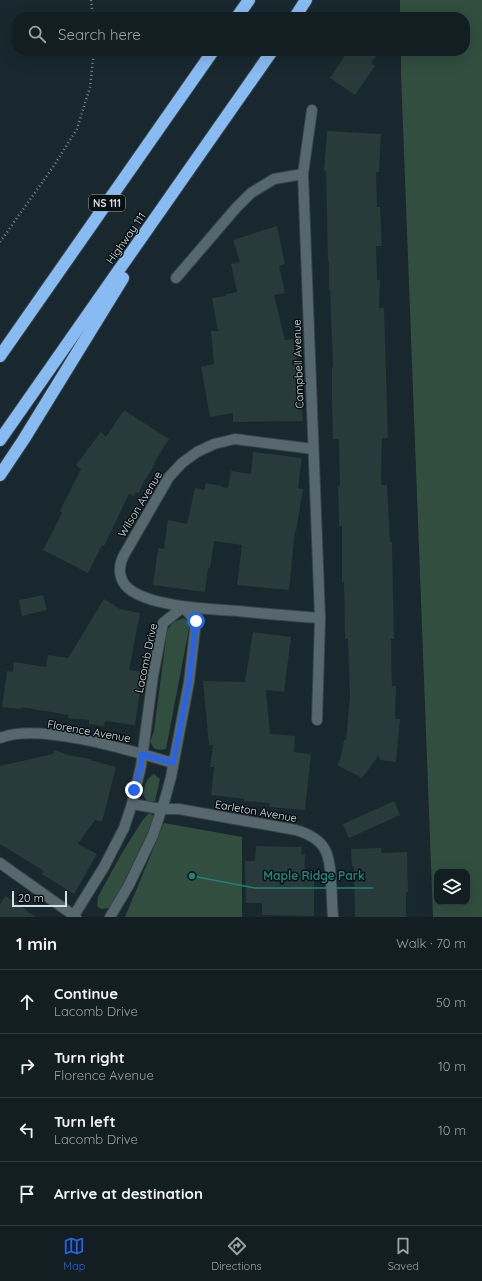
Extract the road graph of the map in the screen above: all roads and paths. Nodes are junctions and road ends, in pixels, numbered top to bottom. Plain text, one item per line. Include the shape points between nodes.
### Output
1 (91, 0) edge
2 (249, 0) edge
3 (306, 0) edge
4 (92, 12) edge
5 (241, 12) edge
6 (298, 12) edge
7 (93, 56) edge
8 (210, 56) edge
9 (269, 56) edge
10 (312, 110) dead end
11 (194, 163) junction
12 (303, 174) junction
13 (0, 242) edge
14 (176, 278) dead end
15 (0, 356) edge
16 (0, 440) edge
17 (313, 449) junction
18 (0, 475) edge
19 (183, 607) junction
20 (320, 618) junction
21 (317, 720) dead end
22 (0, 738) edge
23 (142, 754) junction
24 (173, 763) junction
25 (132, 804) junction
26 (162, 809) junction
27 (0, 863) edge
28 (74, 917) edge
29 (110, 917) edge
30 (333, 917) edge

1 - 4 path
2 - 5 highway
3 - 6 highway
7 - 13 path via 90,87 77,128
8 - 15 highway, NS 111
9 - 11 highway, Highway 111
10 - 12 street, Campbell Avenue
11 - 16 highway, Highway 111
11 - 18 highway
12 - 14 street via 274,179 251,194
12 - 17 street, Campbell Avenue
17 - 19 street, Wilson Avenue via 235,440 223,441 197,452 169,477 124,555 120,568 123,582 133,592
17 - 20 street, Campbell Avenue
19 - 20 street
19 - 23 street, Lacomb Drive via 163,623
19 - 24 street via 196,621 189,682
20 - 21 street, Campbell Avenue
22 - 23 street, Florence Avenue via 22,733 60,736
23 - 24 street, Florence Avenue
23 - 25 street, Lacomb Drive
24 - 26 street
25 - 26 street, Earleton Avenue
25 - 28 street, Lacomb Drive via 124,828 104,867
26 - 29 street via 136,871
26 - 30 street, Earleton Avenue via 179,809 307,833 323,846 328,854
27 - 28 street

